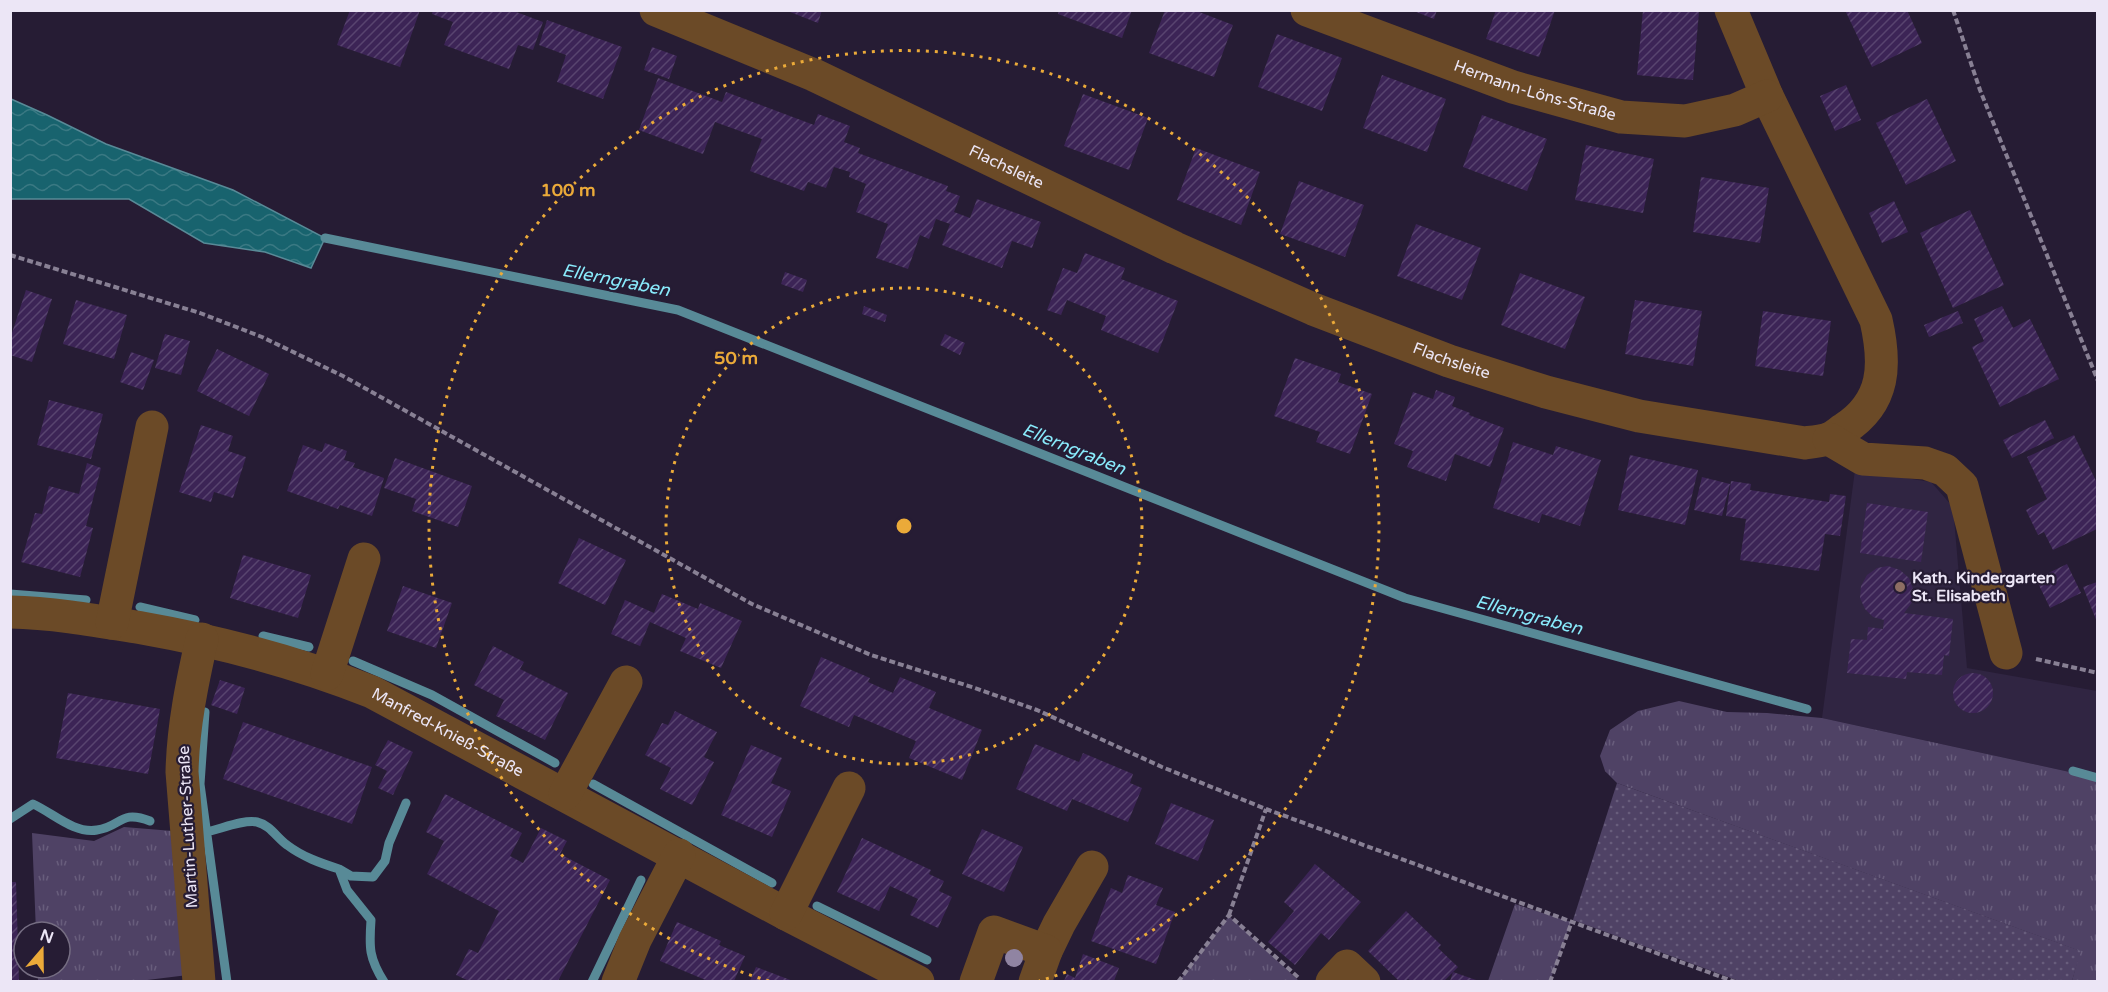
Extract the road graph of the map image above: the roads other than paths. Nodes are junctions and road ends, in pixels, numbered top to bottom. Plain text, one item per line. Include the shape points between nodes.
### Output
1 (656, 10) edge
2 (1307, 10) edge
3 (1731, 10) edge
4 (1767, 96) junction
5 (152, 427) dead end
6 (1829, 439) junction
7 (364, 559) dead end
8 (10, 612) edge
9 (112, 623) junction
10 (202, 639) junction
11 (2006, 653) road end
12 (327, 674) junction
13 (626, 682) dead end
14 (849, 788) dead end
15 (565, 794) junction
16 (679, 855) junction
17 (1092, 867) dead end
18 (786, 914) junction
19 (1047, 951) junction
20 (199, 981) edge
21 (618, 981) edge
22 (918, 981) edge
23 (976, 981) edge
24 (1035, 981) edge
25 (1332, 981) edge
26 (1364, 981) edge

1 - 6 street, Flachsleite via 814,75 1175,248 1302,304 1449,361 1639,416 1805,443
2 - 4 street, Hermann-Löns-Straße via 1513,87 1621,117 1685,121 1736,110
3 - 4 street, Flachsleite
4 - 6 street, Flachsleite via 1876,320 1882,348 1882,376 1871,404 1855,422
5 - 9 street
6 - 11 street via 1863,459 1925,463 1945,470 1962,486
7 - 12 street
8 - 9 street, Manfred-Knieß-Straße
9 - 10 street, Manfred-Knieß-Straße
10 - 12 street, Manfred-Knieß-Straße
10 - 20 street, Martin-Luther-Straße via 186,717 183,762
12 - 15 street, Manfred-Knieß-Straße via 372,692
13 - 15 street
14 - 18 street
15 - 16 street, Manfred-Knieß-Straße
16 - 18 street, Manfred-Knieß-Straße
16 - 21 street
17 - 19 street
18 - 22 street, Manfred-Knieß-Straße
19 - 23 street via 994,932
19 - 24 street
25 - 26 street via 1347,966

